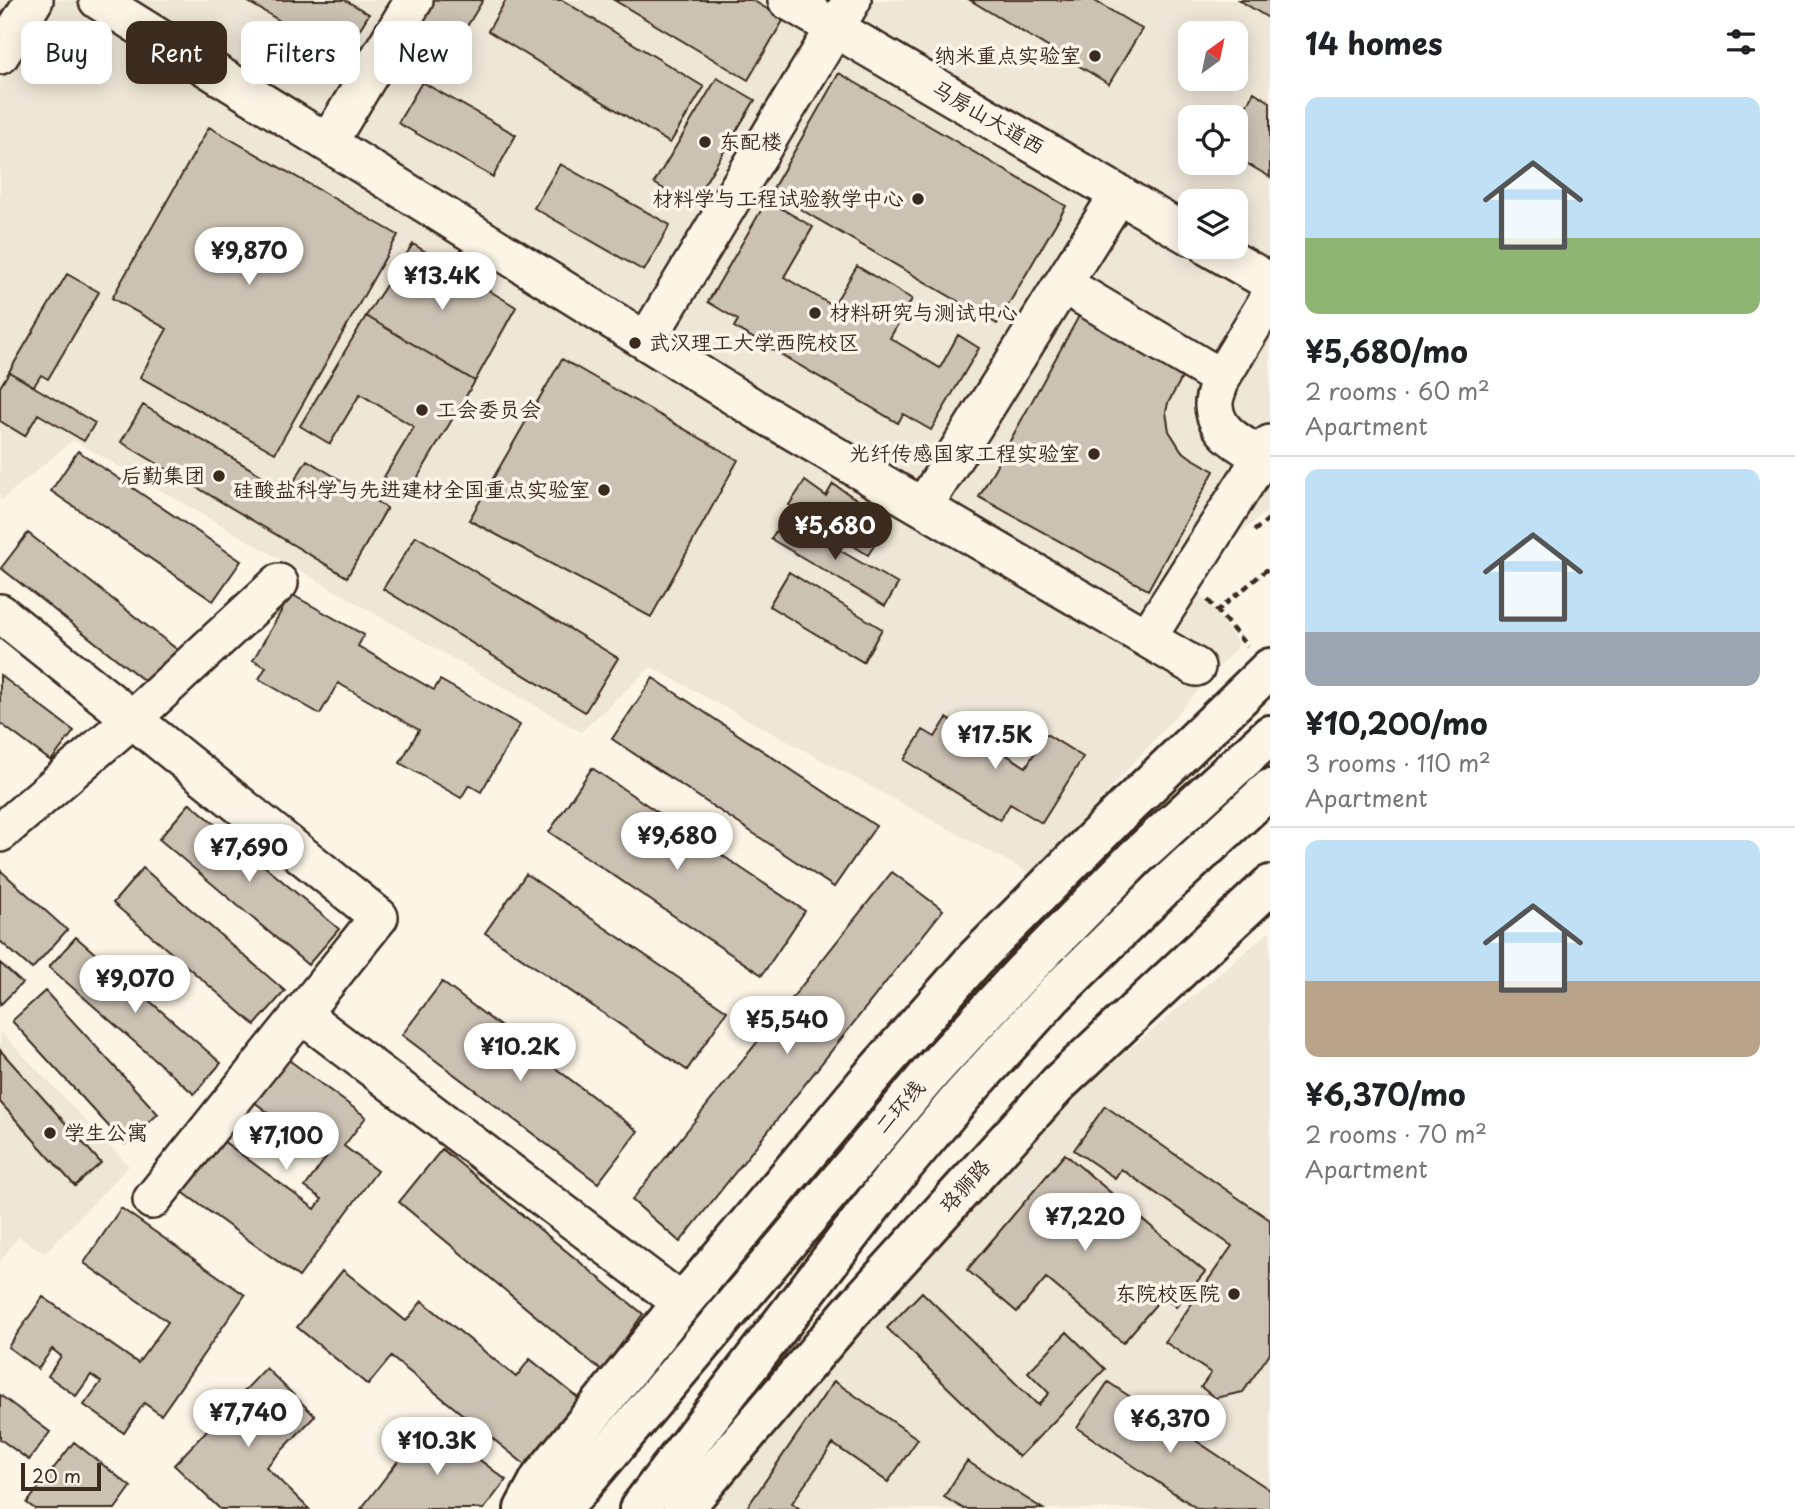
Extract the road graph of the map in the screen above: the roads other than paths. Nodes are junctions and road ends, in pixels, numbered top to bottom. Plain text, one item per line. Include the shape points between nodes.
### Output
1 (34, 0) edge
2 (98, 0) edge
3 (414, 0) edge
4 (787, 0) edge
5 (843, 14) edge
6 (0, 55) edge
7 (328, 143) junction
8 (1119, 194) junction
9 (1178, 229) edge
10 (1230, 259) edge
11 (1270, 282) edge
12 (1063, 284) junction
13 (1270, 297) edge
14 (646, 341) junction
15 (1221, 379) junction
16 (1266, 450) edge
17 (923, 507) junction
18 (279, 583) dead end
19 (0, 613) edge
20 (1147, 638) junction
21 (1261, 659) edge
22 (1196, 667) dead end
23 (132, 719) junction
24 (1270, 735) edge
25 (1270, 789) edge
26 (1270, 825) edge
27 (0, 833) edge
28 (1270, 885) edge
29 (301, 1014) junction
30 (152, 1200) dead end
31 (682, 1303) junction
32 (753, 1360) junction
33 (524, 1509) edge
34 (562, 1509) edge
35 (639, 1509) edge
36 (683, 1509) edge

1 - 6 street
2 - 7 street
3 - 7 street
4 - 5 street, 马房山大道西
5 - 8 street, 马房山大道西
5 - 14 street
7 - 14 street
8 - 9 street, 马房山大道西
8 - 12 street
10 - 11 street
12 - 15 street
12 - 17 street
13 - 15 street
14 - 17 street
15 - 16 street via 1213,404 1221,428 1236,441
16 - 20 street
17 - 20 street
18 - 23 street
19 - 23 street
20 - 22 street
21 - 31 main road via 1118,815 975,959
23 - 27 street
23 - 29 street via 379,917
24 - 34 main road, 二环线 via 1135,858 931,1072
25 - 32 main road, 二环线 via 1053,996 963,1094
26 - 32 main road via 1065,1016 865,1248
28 - 36 main road, 珞狮路 via 1059,1083 850,1313
29 - 30 street
29 - 31 street
31 - 33 main road via 540,1479
32 - 35 main road, 二环线

